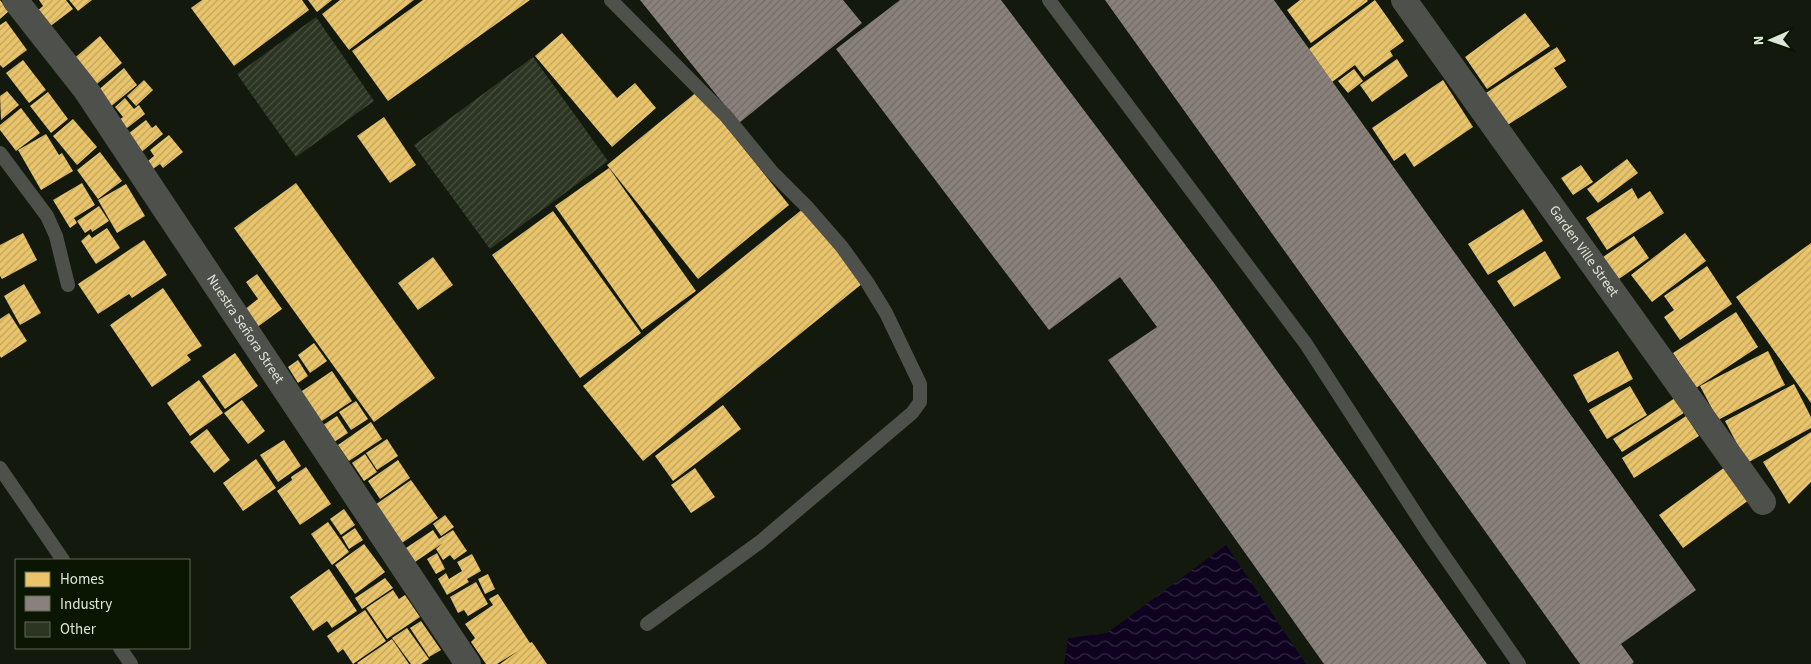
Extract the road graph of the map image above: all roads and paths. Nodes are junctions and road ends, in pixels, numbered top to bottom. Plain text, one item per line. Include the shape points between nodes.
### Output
1 (15, 0) edge
2 (611, 0) edge
3 (1049, 0) edge
4 (1404, 0) edge
5 (0, 153) edge
6 (68, 285) dead end
7 (0, 468) edge
8 (1763, 502) dead end
9 (62, 559) edge
10 (646, 624) dead end
11 (121, 649) edge
12 (131, 664) edge
13 (468, 664) edge
14 (1519, 664) edge

1 - 13 street, Nuestra Señora Street via 86,90
2 - 10 lane via 726,116 777,179 842,247 886,313 920,384 920,402 912,413 760,542
3 - 14 lane via 1306,344
4 - 8 street, Garden Ville Street
5 - 6 lane via 47,216 56,236
7 - 9 lane
11 - 12 lane

